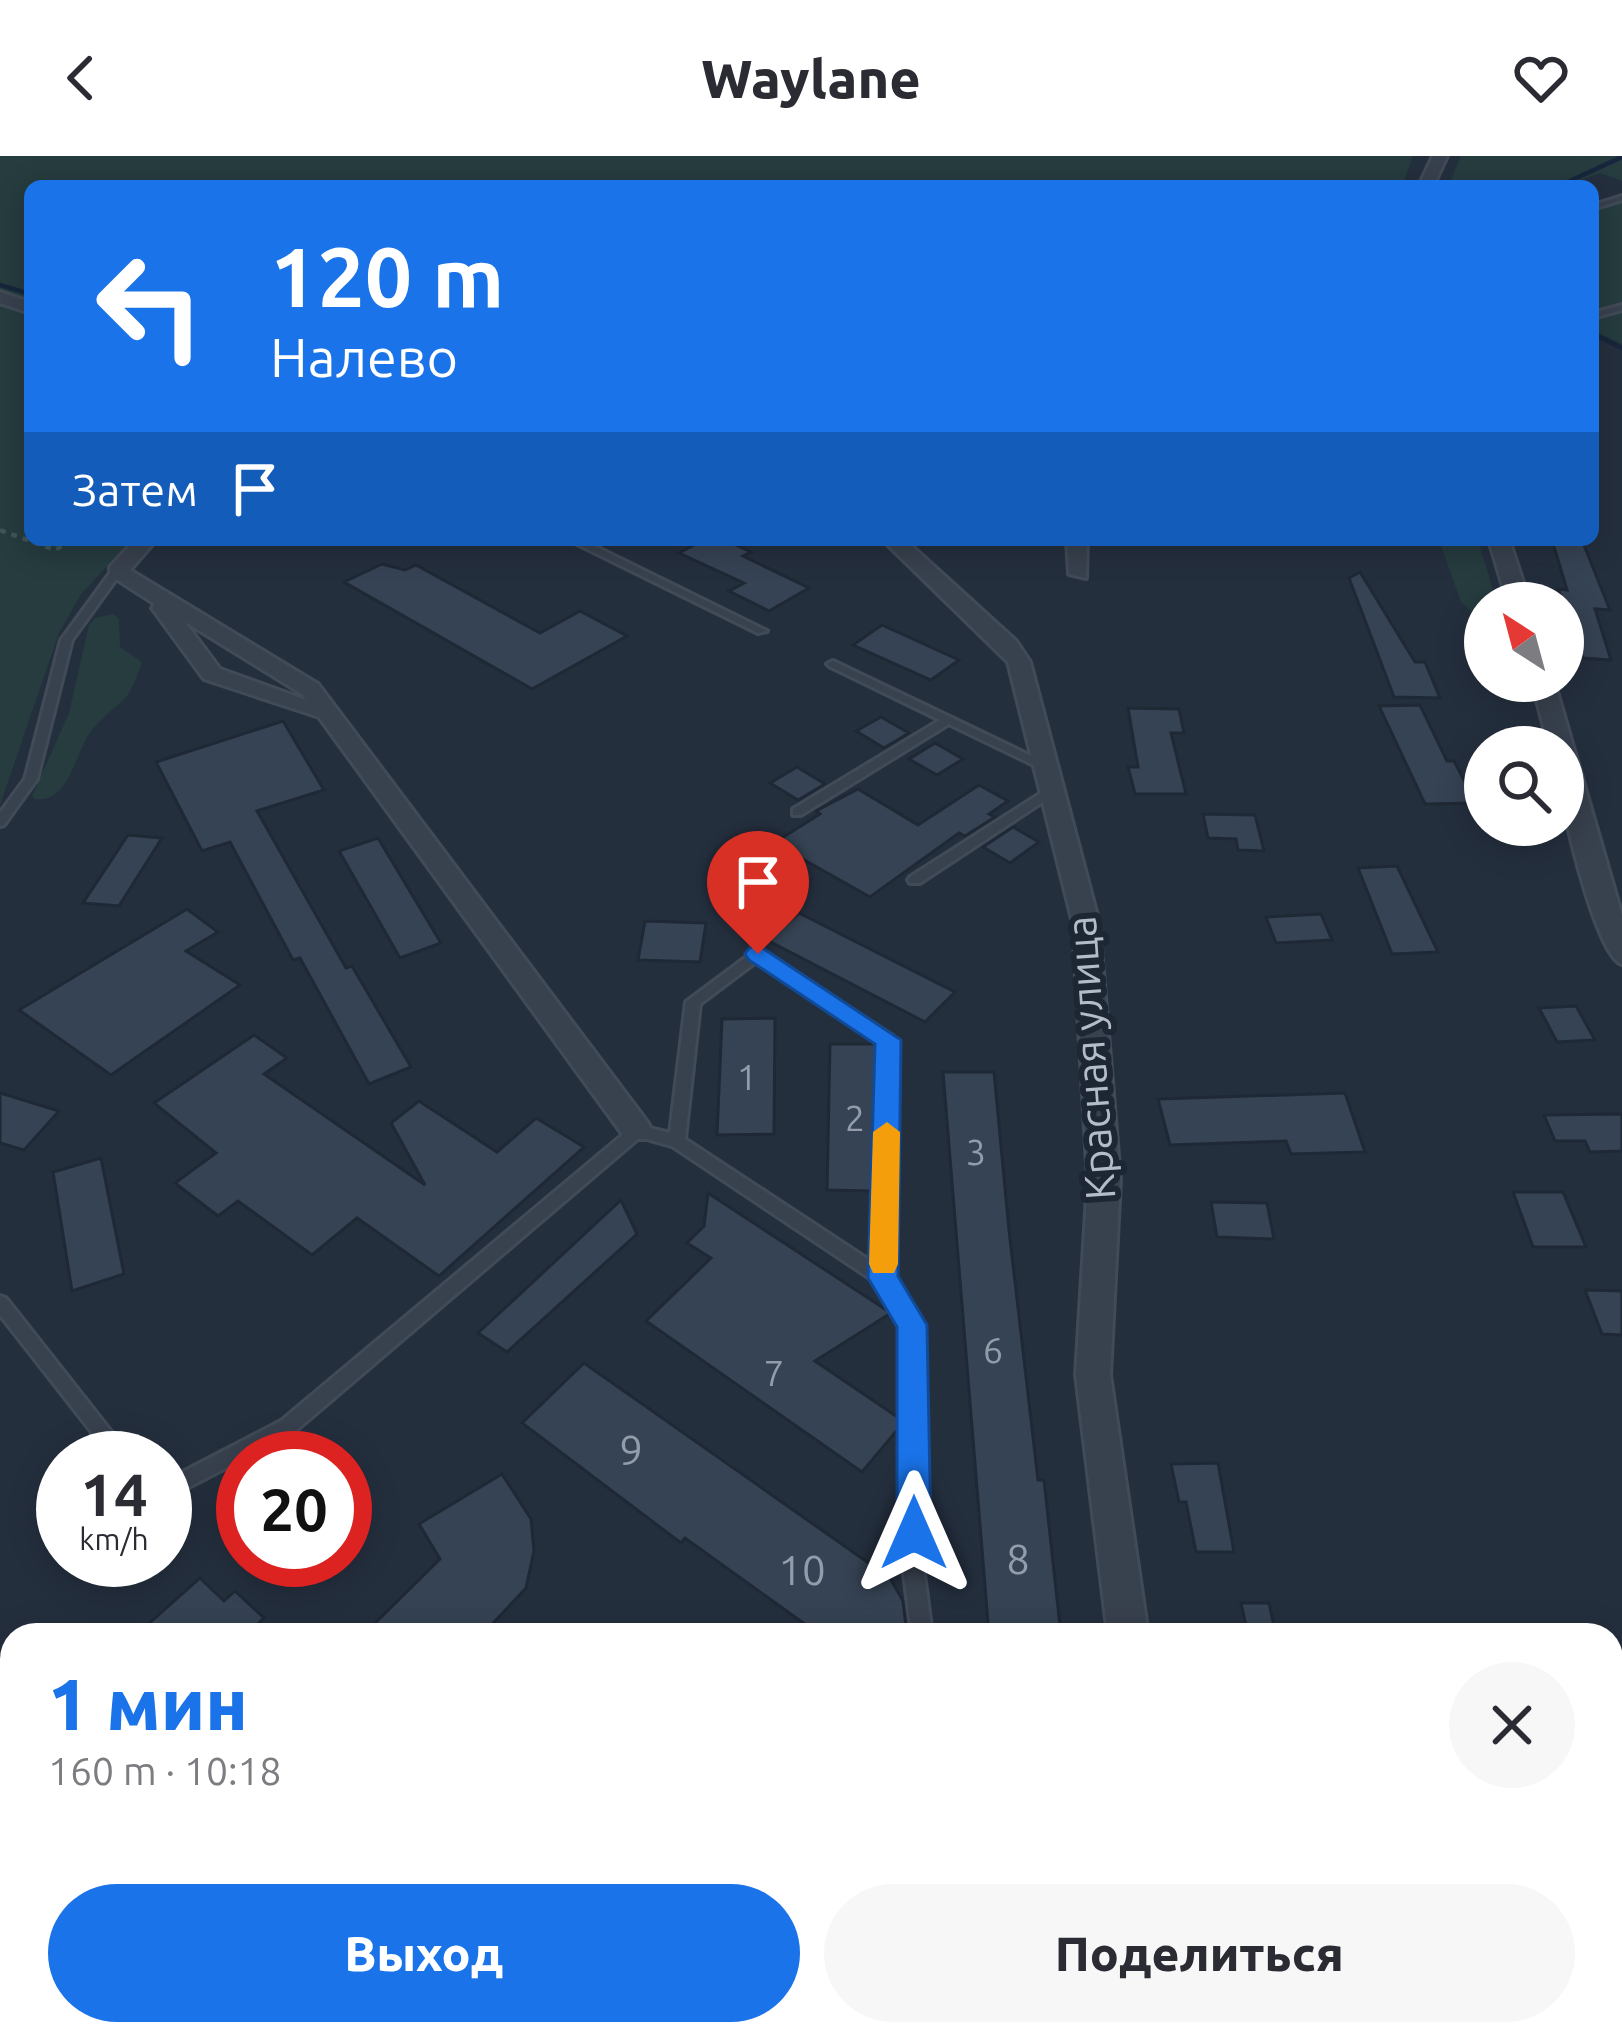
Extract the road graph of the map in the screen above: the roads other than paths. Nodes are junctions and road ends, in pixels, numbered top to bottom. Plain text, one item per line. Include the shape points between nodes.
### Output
1 (140, 546) edge
2 (586, 546) edge
3 (898, 546) edge
4 (1077, 546) edge
5 (1501, 546) edge
6 (116, 571) junction
7 (1079, 574) dead end
8 (1512, 582) edge
9 (151, 595) junction
10 (762, 631) dead end
11 (833, 664) dead end
12 (949, 719) junction
13 (341, 726) junction
14 (1049, 778) junction
15 (797, 812) dead end
16 (0, 822) edge
17 (1584, 836) edge
18 (1594, 874) junction
19 (915, 880) dead end
20 (1622, 884) edge
21 (1622, 956) edge
22 (637, 1131) junction
23 (677, 1141) junction
24 (883, 1278) junction
25 (0, 1303) edge
26 (102, 1431) edge
27 (192, 1476) edge
28 (920, 1623) edge
29 (1126, 1623) edge

1 - 6 street
2 - 10 lane
3 - 14 street, Красная улица via 1014,654
4 - 7 street
5 - 8 street
6 - 9 street
6 - 16 lane via 67,640 31,779
9 - 13 street via 310,689
9 - 13 street via 212,674 284,696
11 - 12 lane
12 - 14 lane
12 - 15 lane
13 - 22 street
14 - 19 lane
14 - 29 street, Красная улица via 1086,923 1104,1180 1093,1375
17 - 18 street
18 - 20 street
18 - 21 street
22 - 23 lane
22 - 27 lane via 287,1427
23 - 24 lane
23 - 24 lane via 693,1002 758,954 888,1040
24 - 28 lane via 912,1325
25 - 26 lane

